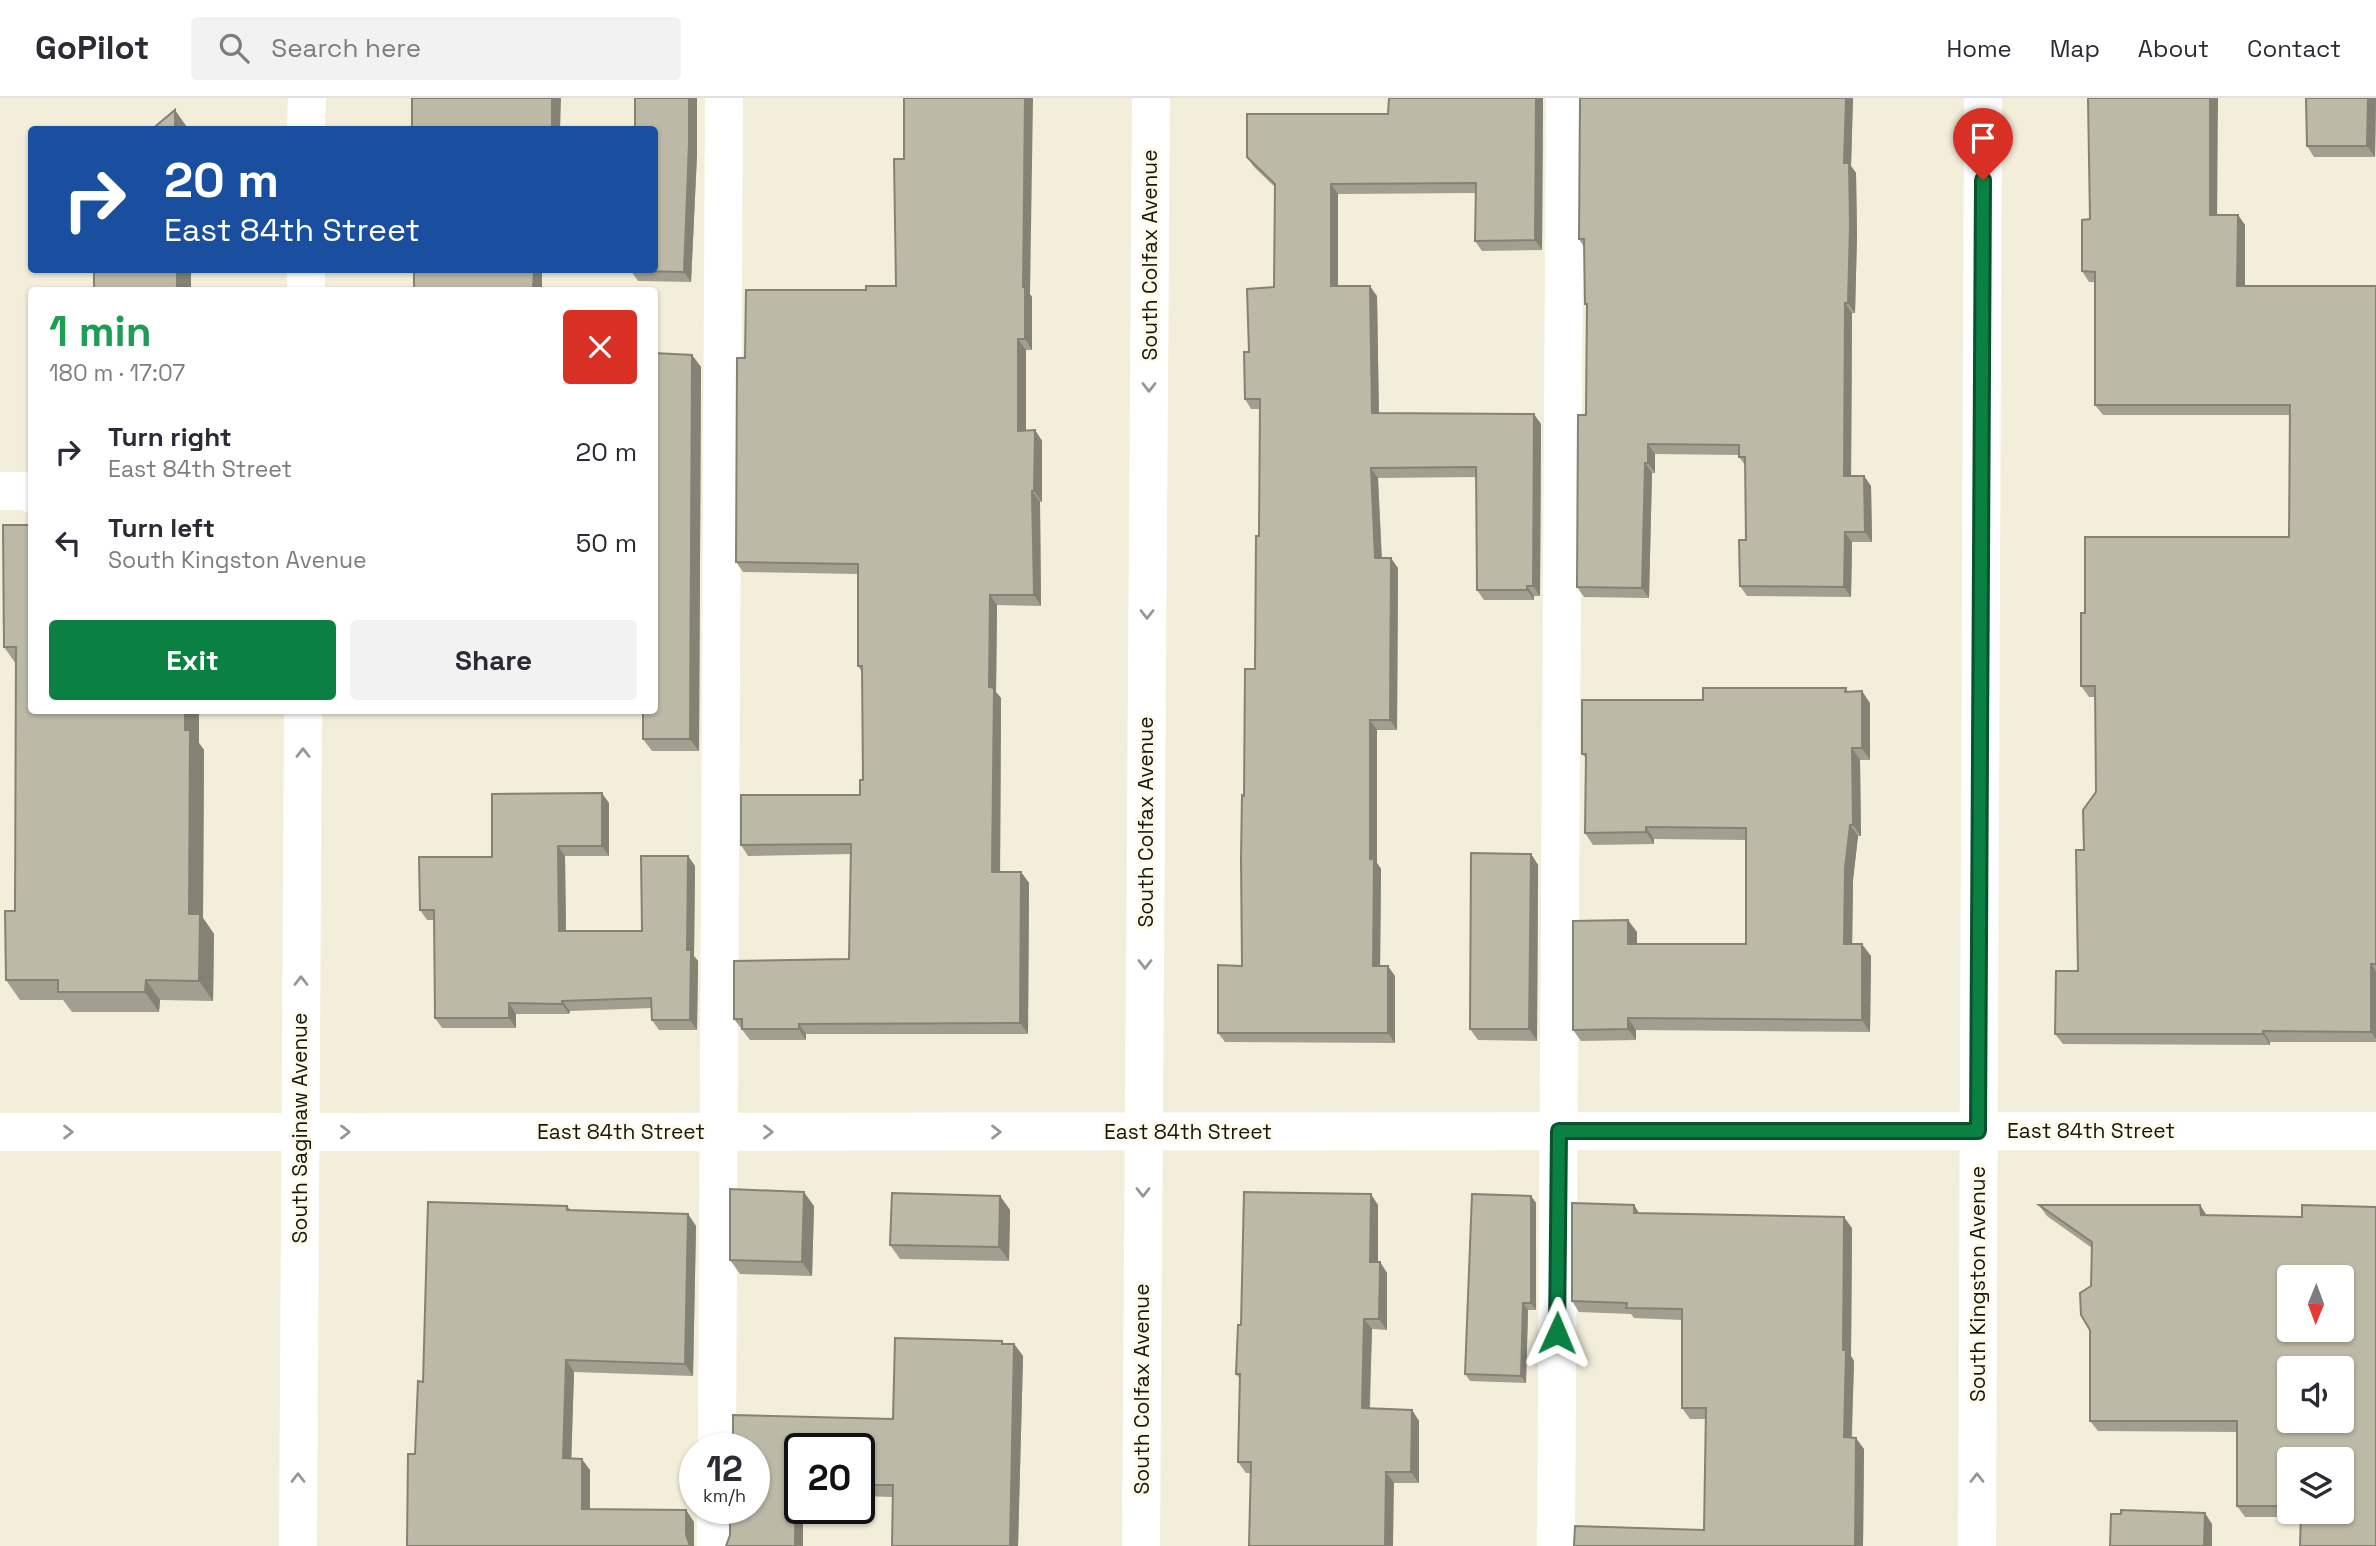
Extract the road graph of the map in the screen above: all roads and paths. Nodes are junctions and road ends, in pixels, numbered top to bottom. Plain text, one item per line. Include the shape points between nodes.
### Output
1 (307, 98) edge
2 (724, 98) edge
3 (1151, 98) edge
4 (1565, 98) edge
5 (1983, 98) edge
6 (306, 126) edge
7 (0, 491) edge
8 (28, 492) edge
9 (303, 714) edge
10 (1144, 1131) junction
11 (1559, 1131) junction
12 (1978, 1131) junction
13 (2376, 1131) edge
14 (0, 1132) edge
15 (301, 1132) junction
16 (718, 1132) junction
17 (717, 1433) edge
18 (716, 1524) edge
19 (298, 1546) edge
20 (716, 1546) edge
21 (1141, 1546) edge
22 (1556, 1546) edge
23 (1977, 1546) edge

1 - 6 street
2 - 16 street
3 -> 10 street, South Colfax Avenue
4 - 11 street
5 - 12 street, South Kingston Avenue
7 - 8 street
15 -> 9 street, South Saginaw Avenue
10 - 11 street, East 84th Street
16 -> 10 street, East 84th Street
10 -> 21 street, South Colfax Avenue
11 - 12 street, East 84th Street
11 - 22 street
12 - 13 street, East 84th Street
23 -> 12 street, South Kingston Avenue
14 -> 15 street, East 84th Street
15 -> 16 street, East 84th Street
19 -> 15 street, South Saginaw Avenue
16 - 17 street
18 - 20 street

